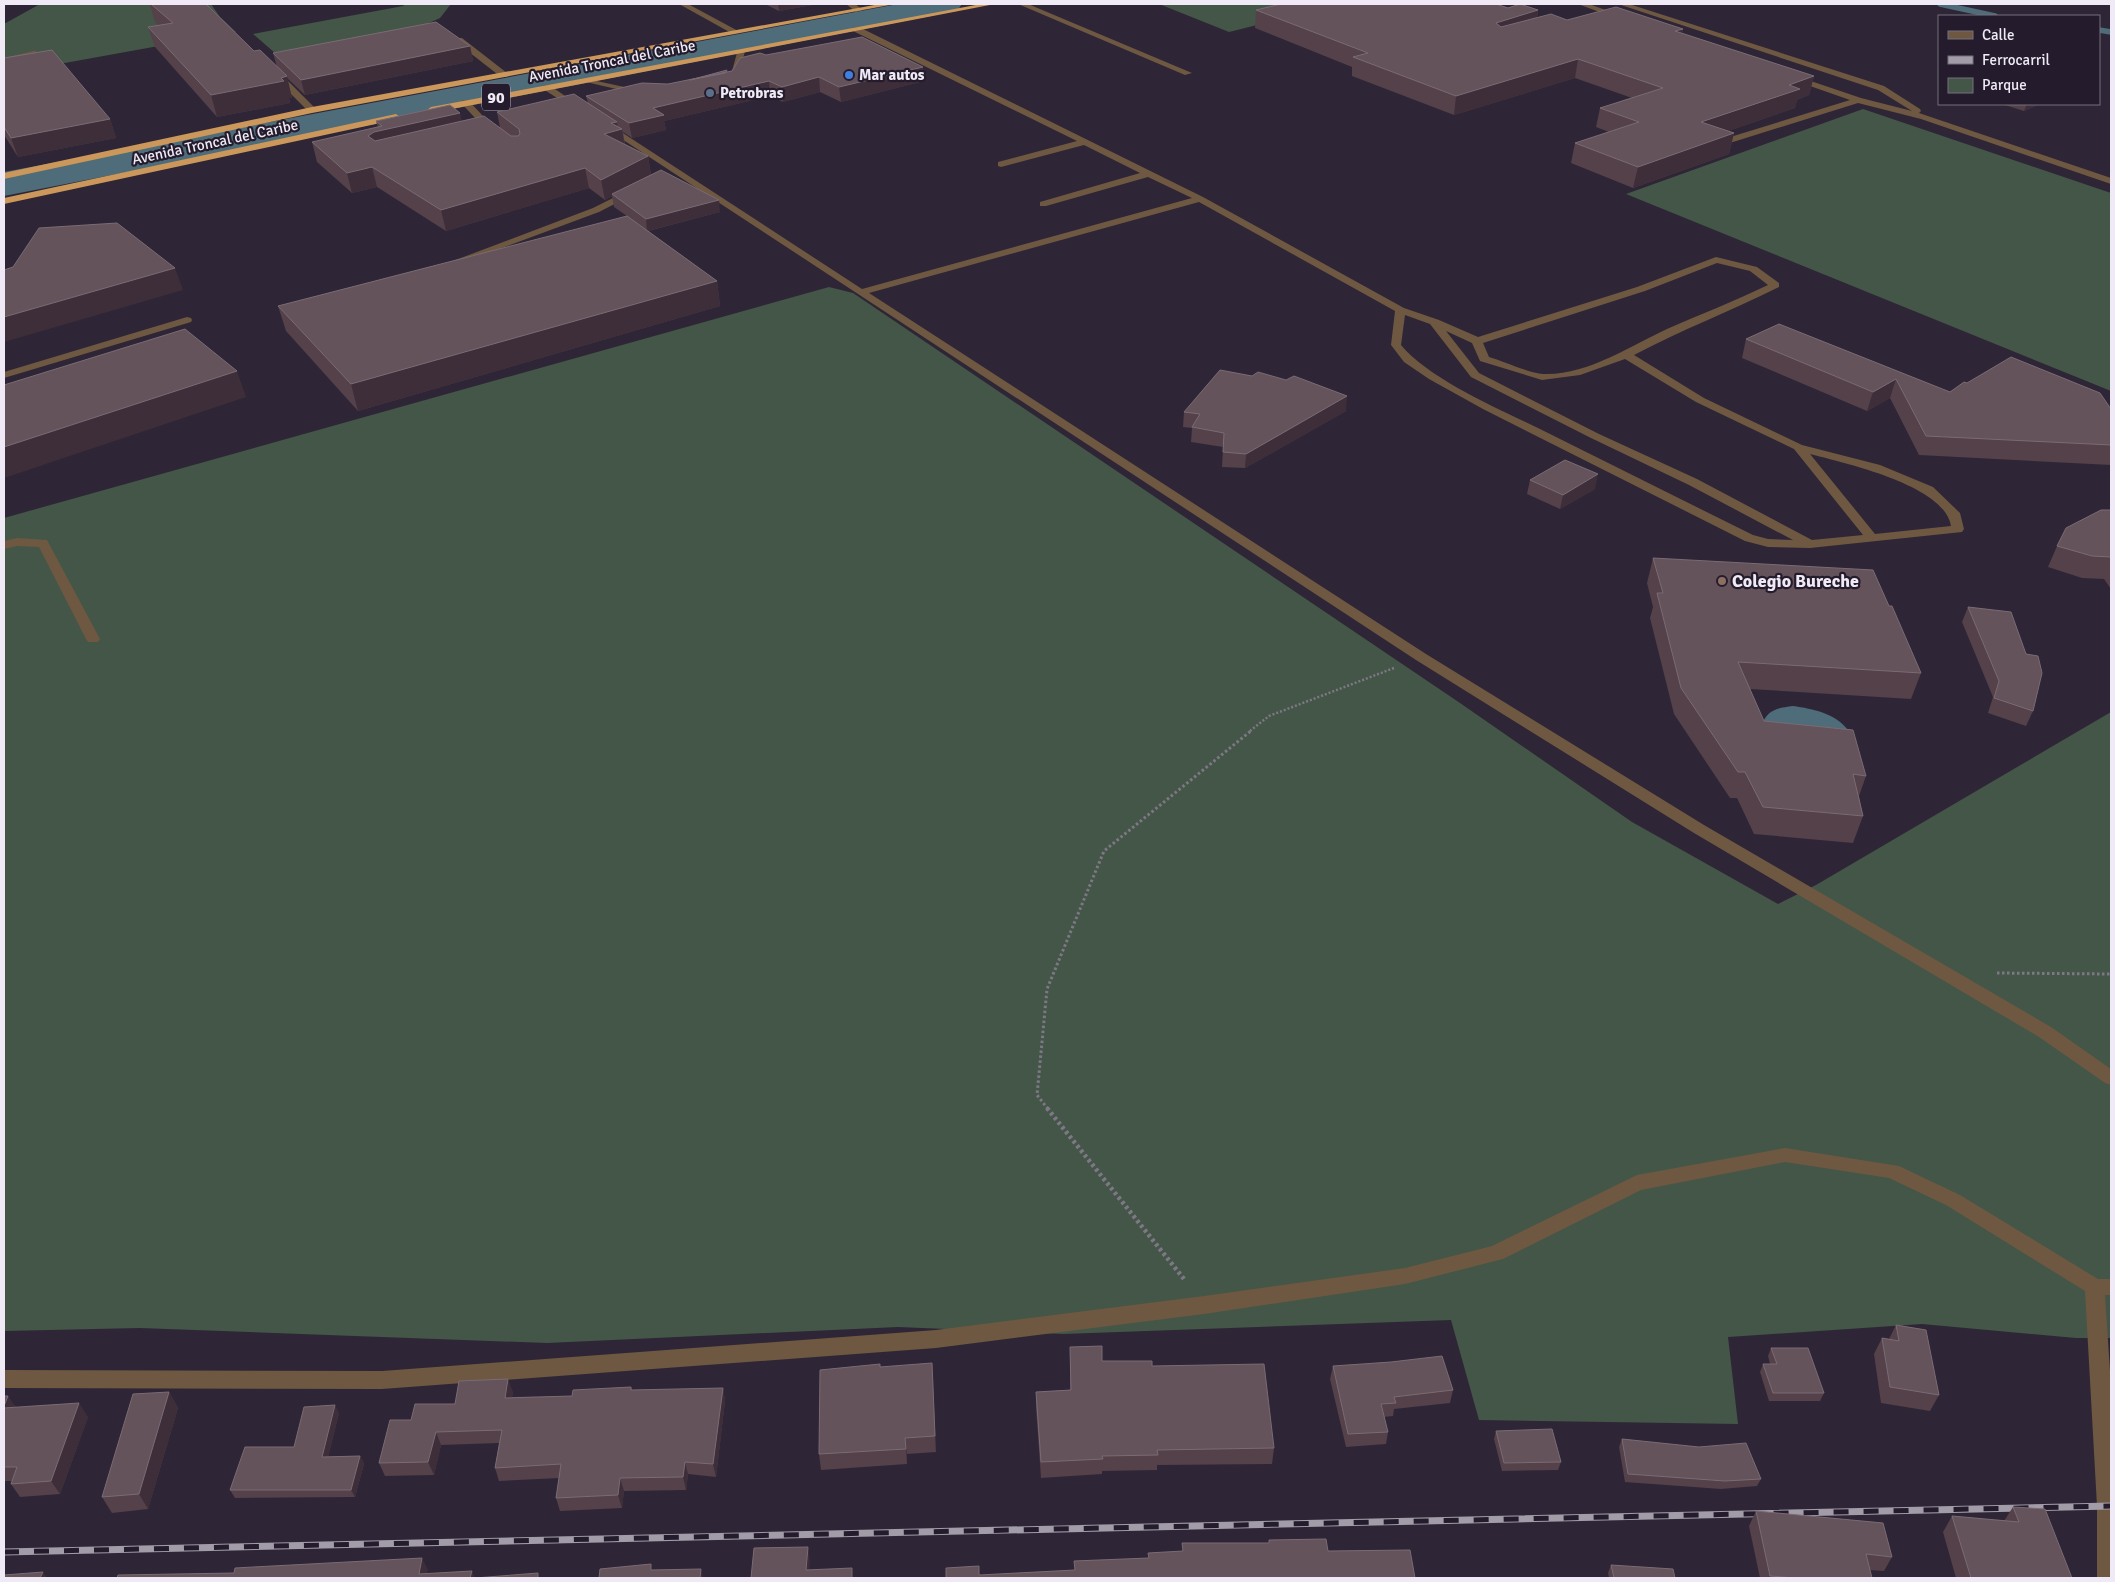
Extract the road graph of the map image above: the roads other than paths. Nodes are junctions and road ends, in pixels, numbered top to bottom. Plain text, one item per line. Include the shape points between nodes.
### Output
1 (683, 4) edge
2 (850, 4) edge
3 (891, 4) edge
4 (991, 4) edge
5 (1022, 4) edge
6 (1582, 4) edge
7 (1633, 4) edge
8 (858, 10) junction
9 (1608, 12) junction
10 (1590, 17) edge
11 (1627, 19) edge
12 (856, 29) junction
13 (736, 32) junction
14 (460, 40) edge
15 (741, 51) junction
16 (34, 53) edge
17 (4, 60) edge
18 (265, 64) edge
19 (1188, 73) dead end
20 (1784, 74) edge
21 (504, 75) junction
22 (586, 80) junction
23 (721, 84) edge
24 (546, 87) junction
25 (646, 94) edge
26 (1858, 100) junction
27 (465, 102) junction
28 (312, 110) junction
29 (418, 113) edge
30 (408, 115) edge
31 (1924, 117) junction
32 (489, 132) edge
33 (1730, 140) edge
34 (1085, 142) junction
35 (1001, 164) dead end
36 (678, 173) junction
37 (1148, 174) junction
38 (4, 176) edge
39 (661, 177) edge
40 (2111, 182) edge
41 (637, 189) edge
42 (25, 196) joint
43 (1200, 199) junction
44 (4, 203) edge
45 (1043, 204) dead end
46 (441, 267) edge
47 (862, 292) junction
48 (1400, 310) junction
49 (187, 320) dead end
50 (1434, 322) junction
51 (1477, 341) junction
52 (1626, 355) junction
53 (4, 375) edge
54 (1798, 447) junction
55 (1870, 536) junction
56 (1810, 544) junction
57 (4, 545) edge
58 (93, 640) dead end
59 (2111, 1078) edge
60 (2103, 1287) edge
61 (4, 1379) edge
62 (2108, 1578) edge

1 - 13 street
2 - 8 street
3 - 8 highway, Avenida Troncal del Caribe / 90
4 - 12 highway, Avenida Troncal del Caribe / 90
5 - 19 street
6 - 9 street
7 - 9 street
7 - 31 street via 1881,88
8 - 13 highway, Avenida Troncal del Caribe / 90
9 - 10 street
9 - 11 street
12 - 15 highway, Avenida Troncal del Caribe / 90
12 - 34 street
13 - 21 highway, Avenida Troncal del Caribe / 90
14 - 21 street
15 - 22 highway, Avenida Troncal del Caribe / 90
15 - 23 street via 735,75 730,82
16 - 17 street
18 - 28 street
20 - 26 street
21 - 28 highway, Avenida Troncal del Caribe / 90
22 - 24 highway, Avenida Troncal del Caribe / 90
22 - 25 street
24 - 27 highway, Avenida Troncal del Caribe / 90
24 - 36 street
26 - 31 street
26 - 33 street
27 - 29 highway, Avenida Troncal del Caribe / 90
27 - 32 street
28 - 38 highway, Avenida Troncal del Caribe / 90
30 - 42 highway, Avenida Troncal del Caribe
31 - 40 street
34 - 35 street
34 - 37 street
36 - 39 street
36 - 47 street
37 - 43 street
37 - 45 street
41 - 46 street via 596,210
42 - 44 street
43 - 47 street
43 - 48 street
47 - 59 street via 1422,657 1699,829 2045,1032
48 - 50 street
48 - 56 street via 1396,345 1408,360 1433,377 1749,538
49 - 53 street
50 - 51 street
50 - 56 street via 1475,375 1693,482
51 - 52 street via 1484,359 1542,377 1576,373
51 - 52 street via 1640,289 1716,260 1753,269 1775,285
52 - 54 street via 1700,400
54 - 55 street
54 - 55 street via 1876,468 1929,490 1956,516 1958,529
55 - 56 street
57 - 58 street via 43,543
60 - 61 street via 1953,1200 1892,1171 1785,1155 1637,1183 1496,1253 1405,1276 936,1339 382,1380
60 - 62 street

